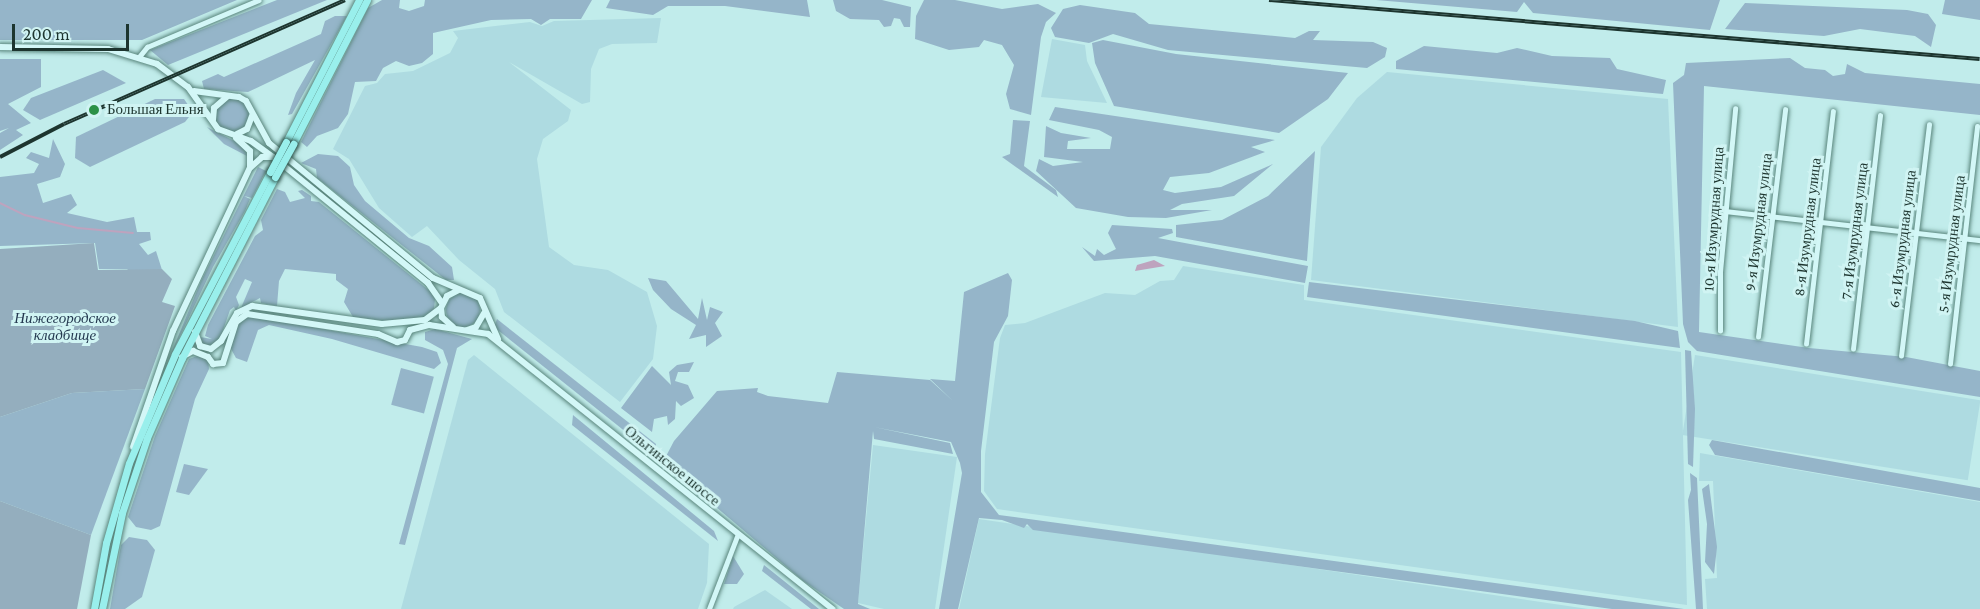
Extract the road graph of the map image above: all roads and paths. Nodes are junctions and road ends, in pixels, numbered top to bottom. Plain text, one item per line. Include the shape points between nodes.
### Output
1 (259, 0) edge
2 (359, 0) edge
3 (367, 0) edge
4 (0, 47) edge
5 (139, 57) junction
6 (188, 87) junction
7 (231, 95) junction
8 (1735, 109) dead end
9 (1785, 110) dead end
10 (1833, 112) dead end
11 (252, 114) junction
12 (1880, 116) dead end
13 (214, 124) junction
14 (1929, 125) dead end
15 (1977, 127) dead end
16 (233, 135) junction
17 (290, 143) junction
18 (273, 157) junction
19 (250, 167) junction
20 (272, 175) junction
21 (1725, 211) junction
22 (1772, 216) junction
23 (1821, 221) junction
24 (1867, 227) junction
25 (1916, 232) junction
26 (1964, 238) junction
27 (1980, 240) edge
28 (459, 290) junction
29 (442, 306) junction
30 (484, 310) junction
31 (402, 320) junction
32 (393, 322) junction
33 (195, 330) junction
34 (410, 330) junction
35 (460, 330) junction
36 (1720, 331) dead end
37 (1758, 337) dead end
38 (391, 339) junction
39 (498, 339) junction
40 (1806, 344) dead end
41 (213, 348) junction
42 (1853, 348) dead end
43 (225, 351) junction
44 (1901, 356) dead end
45 (208, 357) junction
46 (182, 358) junction
47 (1950, 364) dead end
48 (129, 463) junction
49 (738, 534) junction
50 (94, 609) edge
51 (102, 609) edge
52 (709, 609) edge
53 (833, 609) edge

1 - 5 street via 147,47
2 - 17 main road
3 - 17 main road
4 - 5 main road via 108,49
5 - 6 main road via 157,64
6 - 7 main road via 206,95
6 - 13 main road
7 - 11 main road via 246,101
7 - 13 main road via 214,108
8 - 21 street, 10-я Изумрудная улица
9 - 22 street, 9-я Изумрудная улица
10 - 23 street, 8-я Изумрудная улица
11 - 16 main road via 247,129
11 - 28 main road via 269,143 433,278
12 - 24 street, 7-я Изумрудная улица
13 - 16 main road
14 - 25 street, 6-я Изумрудная улица
15 - 26 street, 5-я Изумрудная улица
16 - 18 main road
16 - 19 main road via 247,146
17 - 20 main road, bridge
18 - 19 main road via 262,157
18 - 29 main road via 428,283
19 - 48 main road via 184,305 155,377
20 - 33 main road
20 - 48 main road via 174,354
21 - 22 street
21 - 36 street, 10-я Изумрудная улица
22 - 23 street
22 - 37 street, 9-я Изумрудная улица
23 - 24 street
23 - 40 street, 8-я Изумрудная улица
24 - 25 street
24 - 42 street, 7-я Изумрудная улица
25 - 26 street
25 - 44 street, 6-я Изумрудная улица
26 - 27 street
26 - 47 street, 5-я Изумрудная улица
28 - 29 main road
28 - 30 main road via 474,293
29 - 31 main road via 425,320
29 - 35 main road via 447,324
30 - 35 main road via 476,327
30 - 39 main road
31 - 32 main road
31 - 34 main road
32 - 38 main road via 388,328
32 - 41 main road via 363,322 252,306 237,313
33 - 41 main road via 200,346
33 - 46 main road
34 - 35 main road via 429,325
34 - 38 main road via 402,342
35 - 39 main road
38 - 43 main road via 247,314 236,322
39 - 49 main road, Ольгинское шоссе
41 - 43 main road
41 - 45 main road
43 - 45 main road via 225,361 219,364
45 - 46 main road via 193,351
46 - 51 main road via 133,476
48 - 50 main road via 106,543
49 - 52 street
49 - 53 main road, Ольгинское шоссе

